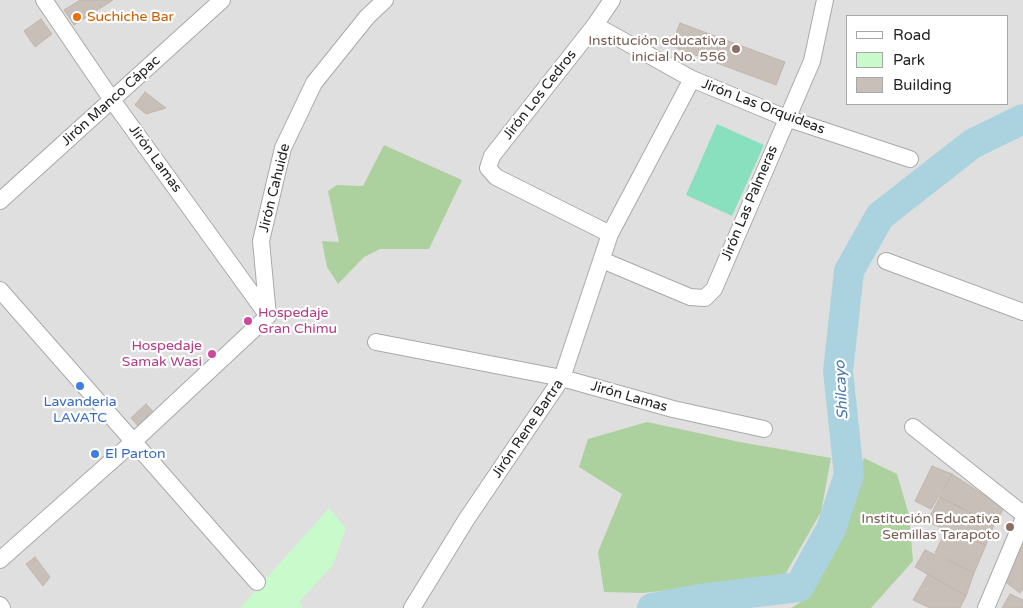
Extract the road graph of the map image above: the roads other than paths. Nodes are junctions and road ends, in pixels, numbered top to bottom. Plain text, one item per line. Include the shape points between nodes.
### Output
1 (44, 0) edge
2 (222, 0) edge
3 (385, 0) edge
4 (612, 0) edge
5 (825, 0) edge
6 (595, 25) junction
7 (692, 79) junction
8 (112, 100) junction
9 (786, 118) junction
10 (910, 159) dead end
11 (0, 201) edge
12 (610, 234) junction
13 (602, 260) junction
14 (886, 261) dead end
15 (0, 290) edge
16 (1023, 312) edge
17 (268, 316) junction
18 (376, 342) dead end
19 (562, 378) junction
20 (913, 427) dead end
21 (764, 429) dead end
22 (133, 442) junction
23 (1023, 514) edge
24 (1023, 520) edge
25 (0, 560) edge
26 (257, 582) dead end
27 (412, 608) edge
28 (986, 608) edge

1 - 8 street, Jirón Lamas
2 - 8 street, Jirón Manco Cápac
3 - 17 street, Jirón Cahuide via 367,17 314,83 282,148 261,241
4 - 6 street, Jirón Los Cedros
5 - 9 street, Jirón Las Palmeras via 812,61
6 - 7 street, Jirón Las Orquideas
6 - 12 street, Jirón Los Cedros via 492,156 488,168 496,177
7 - 9 street, Jirón Las Orquideas
7 - 12 street, Jirón Rene Bartra
8 - 11 street, Jirón Manco Cápac
8 - 17 street, Jirón Lamas
9 - 10 street, Jirón Las Orquideas
9 - 13 street, Jirón Las Palmeras via 714,289 705,298 690,297
12 - 13 street, Jirón Rene Bartra
13 - 19 street, Jirón Rene Bartra
14 - 16 street
15 - 22 street
17 - 22 street
18 - 19 street, Jirón Lamas
19 - 21 street, Jirón Lamas via 672,410
19 - 27 street, Jirón Rene Bartra via 466,520
20 - 23 street
22 - 25 street
22 - 26 street
24 - 28 street

